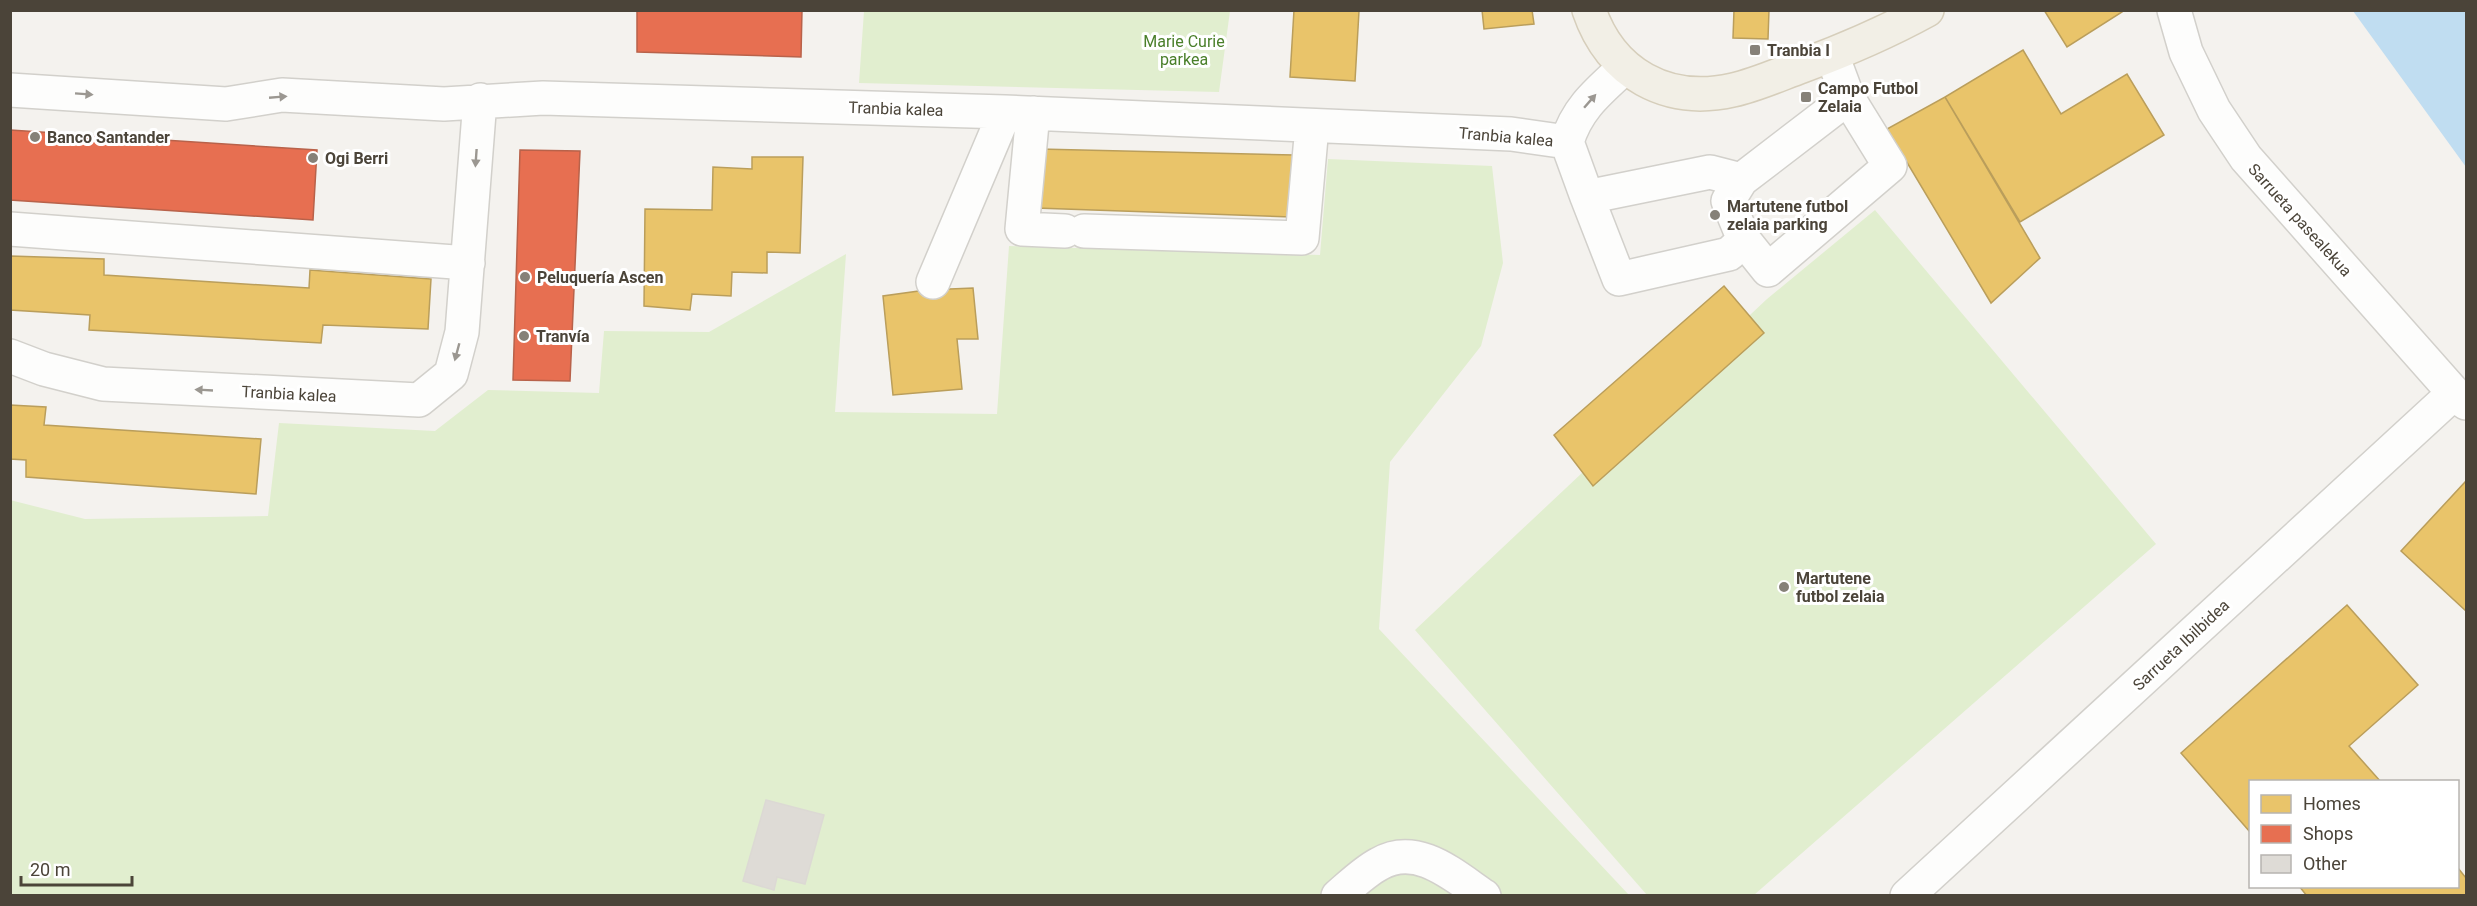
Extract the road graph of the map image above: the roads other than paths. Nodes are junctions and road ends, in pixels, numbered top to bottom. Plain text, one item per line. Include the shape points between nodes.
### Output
1 (1589, 10) edge
2 (1927, 10) edge
3 (2174, 10) edge
4 (1832, 55) junction
5 (1625, 67) junction
6 (10, 90) edge
7 (1848, 98) junction
8 (480, 100) junction
9 (1019, 113) junction
10 (1312, 126) junction
11 (1567, 142) junction
12 (1741, 180) junction
13 (1587, 197) junction
14 (10, 229) edge
15 (1744, 240) junction
16 (468, 263) junction
17 (933, 282) dead end
18 (10, 356) edge
19 (2460, 398) edge
20 (1338, 896) edge
21 (1484, 896) edge
22 (1907, 896) edge

1 - 5 main road via 1597,32
2 - 4 main road
3 - 19 street, Sarrueta pasealekua via 2186,52 2246,158
4 - 5 main road via 1733,90 1700,94 1648,83
4 - 7 street
11 -> 5 street, Tranbia kalea via 1573,121
6 -> 8 street, Tranbia kalea via 226,104 282,96 444,104
7 - 12 street
7 - 15 street via 1890,166 1768,270
8 - 9 street, Tranbia kalea via 543,98
8 -> 16 street, Tranbia kalea
9 - 10 street, Tranbia kalea
9 - 10 street via 1022,229 1302,238
9 - 17 street
10 - 11 street, Tranbia kalea via 1511,134
11 - 13 street
12 - 13 street via 1710,172
12 - 15 street via 1728,201
13 - 15 street via 1618,279 1729,254
14 - 16 street
16 -> 18 street, Tranbia kalea via 462,332 451,374 419,399 103,384
19 - 22 street, Sarrueta Ibilbidea
20 - 21 street via 1379,864 1403,855 1430,861

